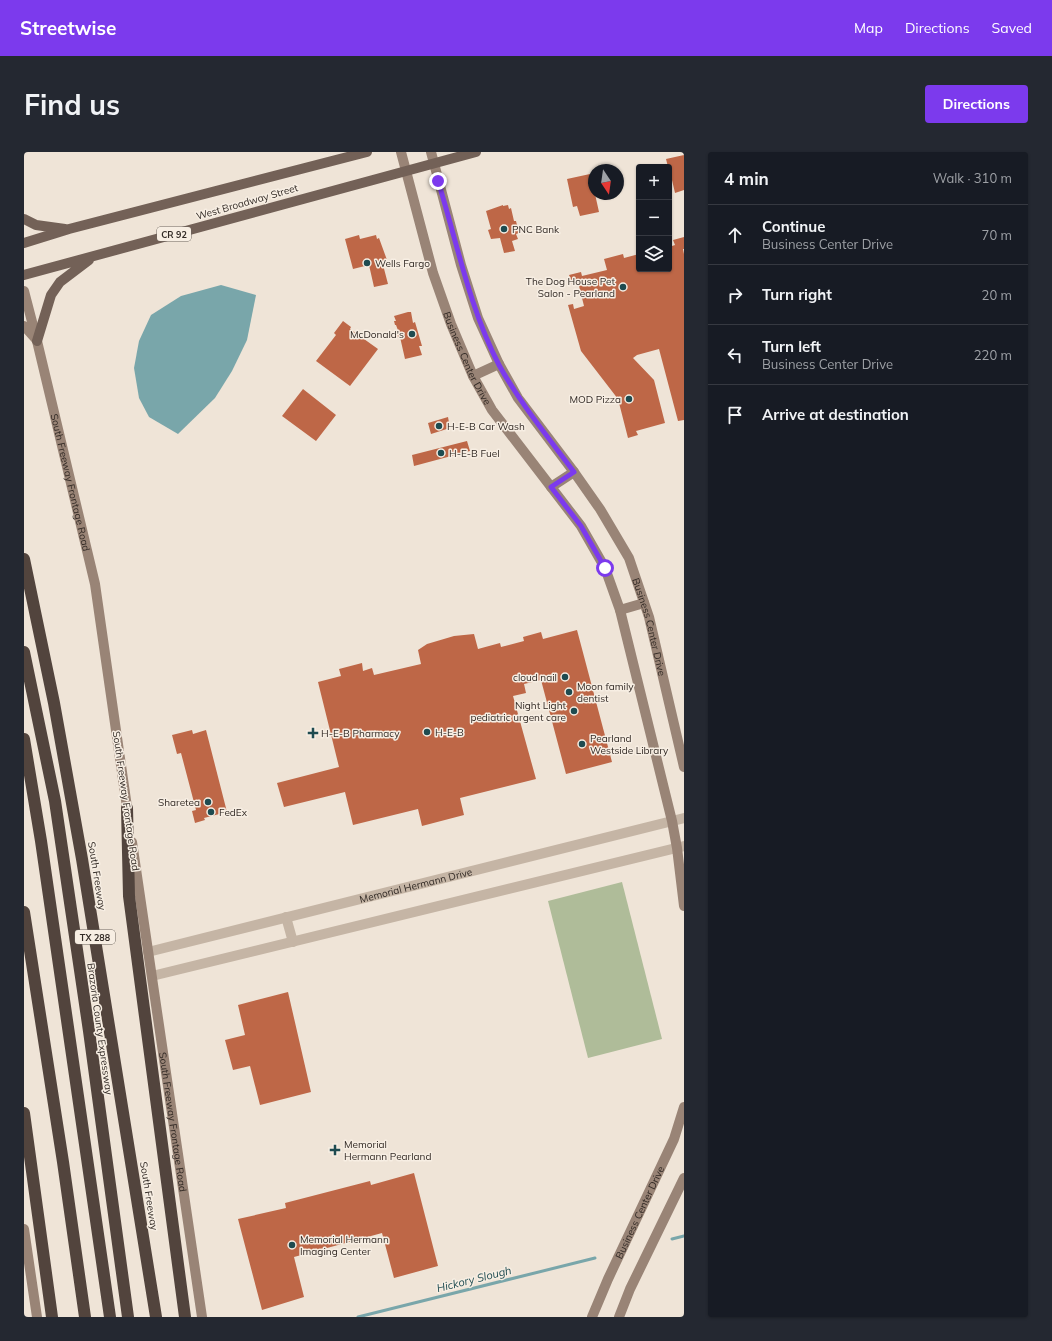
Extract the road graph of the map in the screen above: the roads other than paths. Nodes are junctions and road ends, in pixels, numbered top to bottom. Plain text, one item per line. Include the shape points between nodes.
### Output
1 (367, 152) edge
2 (401, 152) edge
3 (431, 152) edge
4 (476, 152) edge
5 (434, 163) junction
6 (407, 171) junction
7 (24, 219) edge
8 (69, 229) junction
9 (24, 243) edge
10 (95, 256) junction
11 (24, 275) edge
12 (24, 291) edge
13 (24, 326) edge
14 (38, 341) junction
15 (499, 364) junction
16 (473, 376) junction
17 (574, 472) junction
18 (551, 487) junction
19 (24, 560) edge
20 (644, 603) junction
21 (620, 610) junction
22 (24, 652) edge
23 (24, 739) edge
24 (684, 767) edge
25 (127, 808) junction
26 (684, 818) edge
27 (672, 821) junction
28 (680, 847) edge
29 (684, 906) edge
30 (24, 912) edge
31 (286, 917) junction
32 (293, 942) junction
33 (148, 952) junction
34 (152, 976) junction
35 (684, 1107) edge
36 (24, 1113) edge
37 (684, 1178) edge
38 (24, 1229) edge
39 (37, 1317) edge
40 (52, 1317) edge
41 (86, 1317) edge
42 (110, 1317) edge
43 (128, 1317) edge
44 (156, 1317) edge
45 (185, 1317) edge
46 (202, 1317) edge
47 (592, 1317) edge
48 (619, 1317) edge

1 - 8 main road, West Broadway Street
2 - 6 street, Business Center Drive
3 - 5 street, Business Center Drive
4 - 5 main road, West Broadway Street / CR 92
5 - 6 main road, West Broadway Street / CR 92
5 - 15 street, Business Center Drive via 478,318
6 - 10 main road, West Broadway Street / CR 92
6 - 16 street, Business Center Drive via 433,273
7 - 8 main road via 36,225
8 - 9 main road, West Broadway Street
10 - 11 main road, West Broadway Street / CR 92
10 - 14 main road via 60,282 51,295
12 - 14 street, South Freeway Frontage Road
13 - 14 street
14 - 25 street, South Freeway Frontage Road via 95,584
15 - 16 street
15 - 17 street, Business Center Drive via 518,398
16 - 18 street, Business Center Drive via 492,410
17 - 18 street
17 - 20 street, Business Center Drive via 629,558
18 - 21 street, Business Center Drive via 585,532 605,568
19 - 44 highway, South Freeway / TX 288 via 54,703 82,859
20 - 21 street
20 - 24 street, Business Center Drive
21 - 27 street, Business Center Drive
22 - 43 highway, Brazoria County Expressway via 55,801
23 - 42 highway
25 - 33 street, South Freeway Frontage Road
25 - 45 highway via 130,903
26 - 27 street, Memorial Hermann Drive
27 - 28 street, Business Center Drive
27 - 31 street, Memorial Hermann Drive
28 - 29 street, Business Center Drive
28 - 32 street
30 - 41 highway
31 - 32 street
31 - 33 street, Memorial Hermann Drive
32 - 34 street
33 - 34 street, South Freeway Frontage Road
34 - 46 street, South Freeway Frontage Road
35 - 47 street, Business Center Drive via 674,1139
36 - 40 highway
37 - 48 street
38 - 39 street

